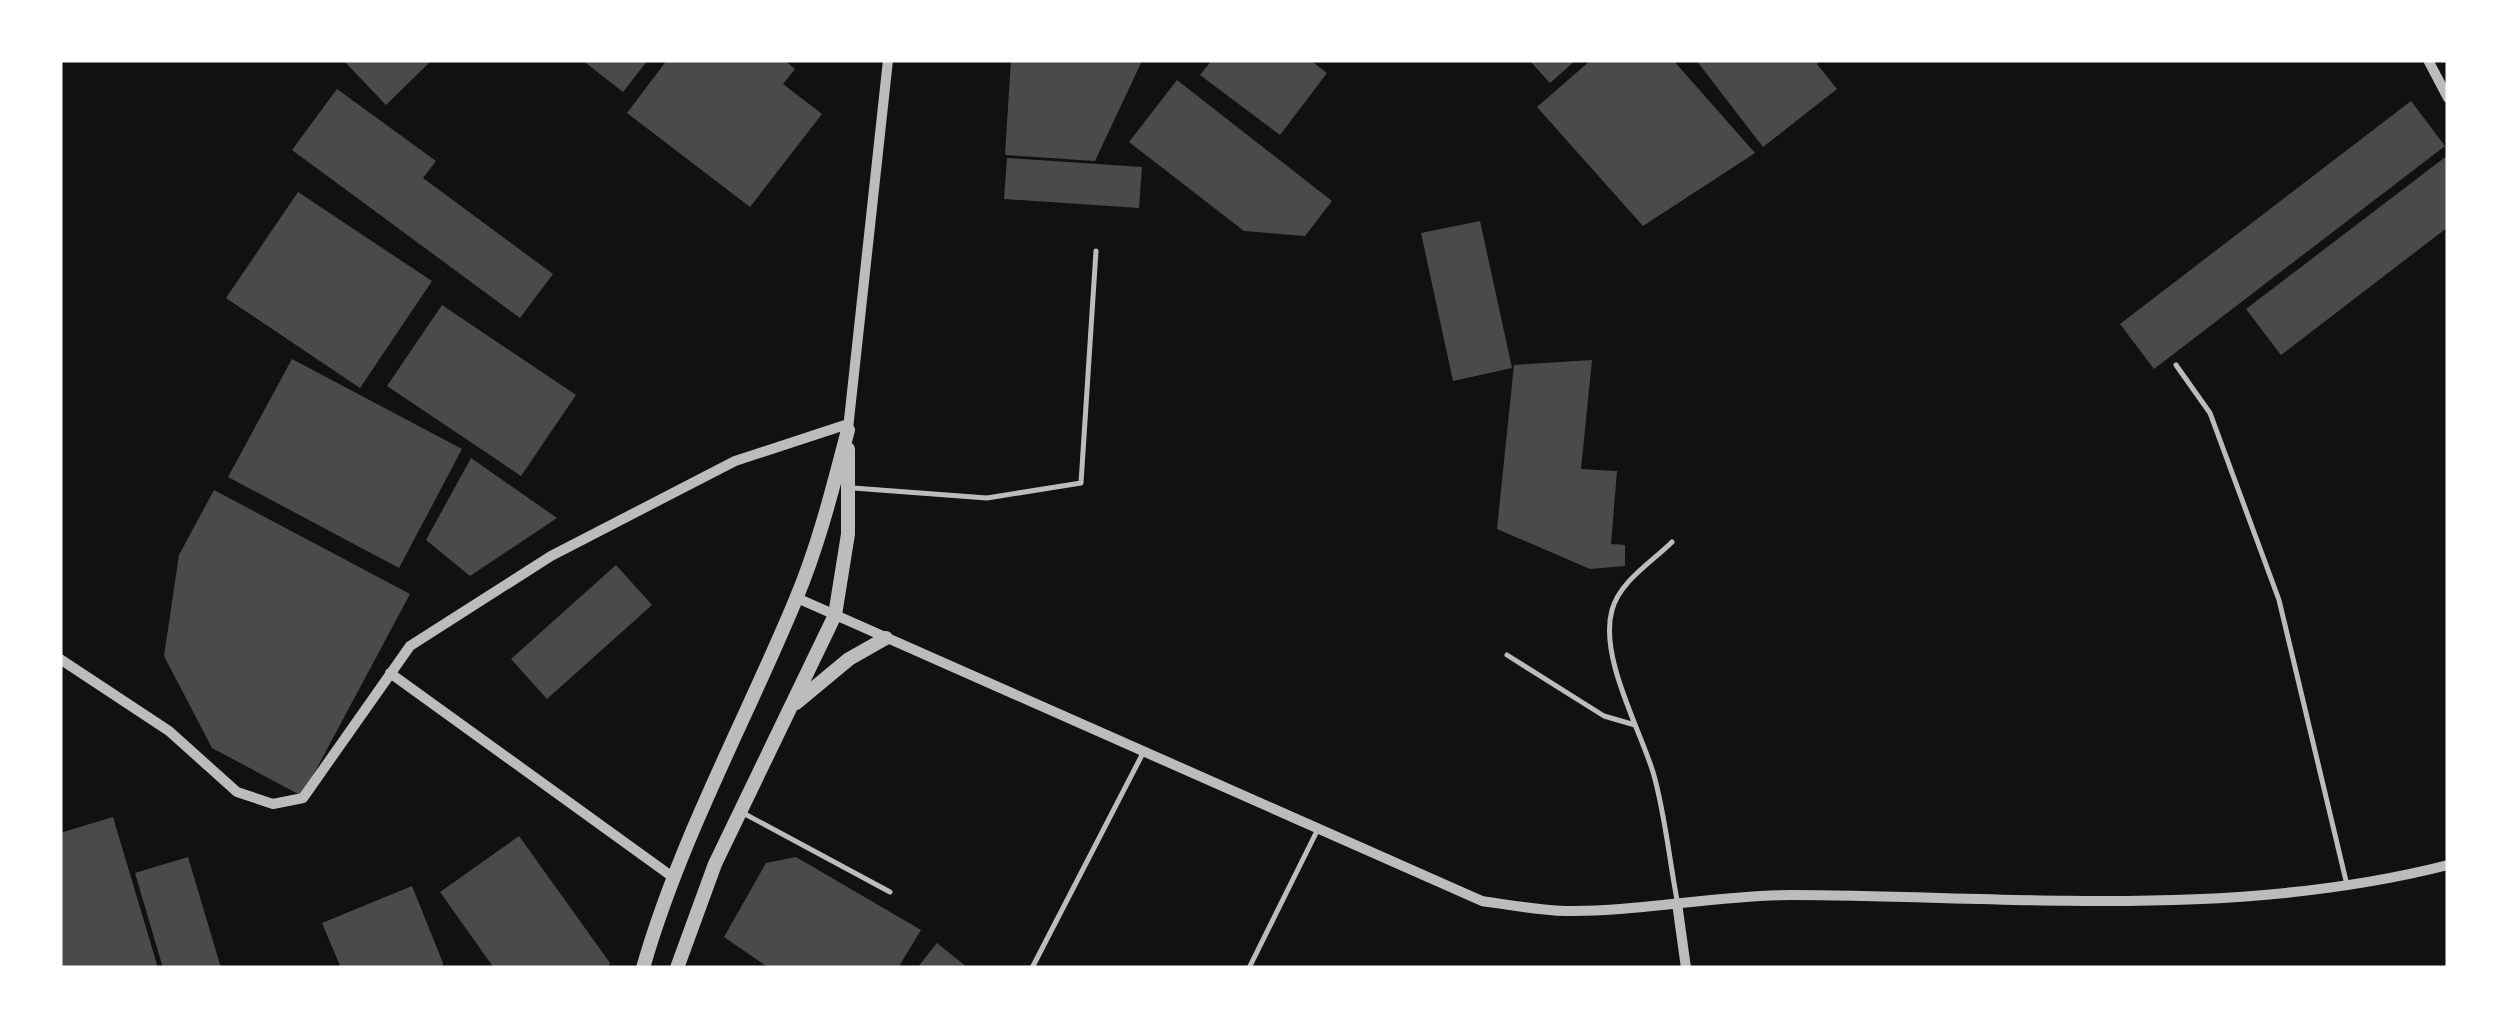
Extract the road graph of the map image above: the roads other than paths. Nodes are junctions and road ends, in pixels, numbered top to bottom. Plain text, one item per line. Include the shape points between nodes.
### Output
1 (888, 60) edge
2 (2428, 60) edge
3 (2448, 98) edge
4 (1096, 252) dead end
5 (2176, 365) dead end
6 (848, 427) junction
7 (848, 488) junction
8 (1672, 542) dead end
9 (796, 598) junction
10 (835, 615) junction
11 (886, 638) junction
12 (1507, 655) dead end
13 (60, 659) edge
14 (390, 674) junction
15 (791, 706) junction
16 (1636, 726) junction
17 (1144, 752) junction
18 (741, 812) junction
19 (1318, 828) junction
20 (2448, 865) edge
21 (674, 878) junction
22 (2348, 886) junction
23 (890, 892) dead end
24 (1677, 903) junction
25 (643, 968) edge
26 (677, 968) edge
27 (1032, 968) edge
28 (1248, 968) edge
29 (1686, 968) edge

1 - 6 street
2 - 3 street
4 - 7 lane via 1081,483 987,498
5 - 22 lane via 2210,413 2280,600
6 - 7 street
6 - 9 street
6 - 14 street via 735,461 552,556 410,646
7 - 10 street
8 - 16 lane via 1621,591 1611,612 1614,663
9 - 10 street
9 - 21 street
10 - 11 street
10 - 15 street
11 - 15 street
11 - 17 street
12 - 16 lane via 1604,716
13 - 14 street via 169,732 236,792 273,804 303,798
14 - 21 street
15 - 18 street
16 - 24 lane via 1654,775
17 - 19 street
17 - 27 lane
18 - 23 lane
18 - 26 street via 714,864
19 - 24 street via 1482,902 1563,911
19 - 28 lane
20 - 22 street
21 - 25 street
22 - 24 street via 2158,901 1796,895
24 - 29 street

